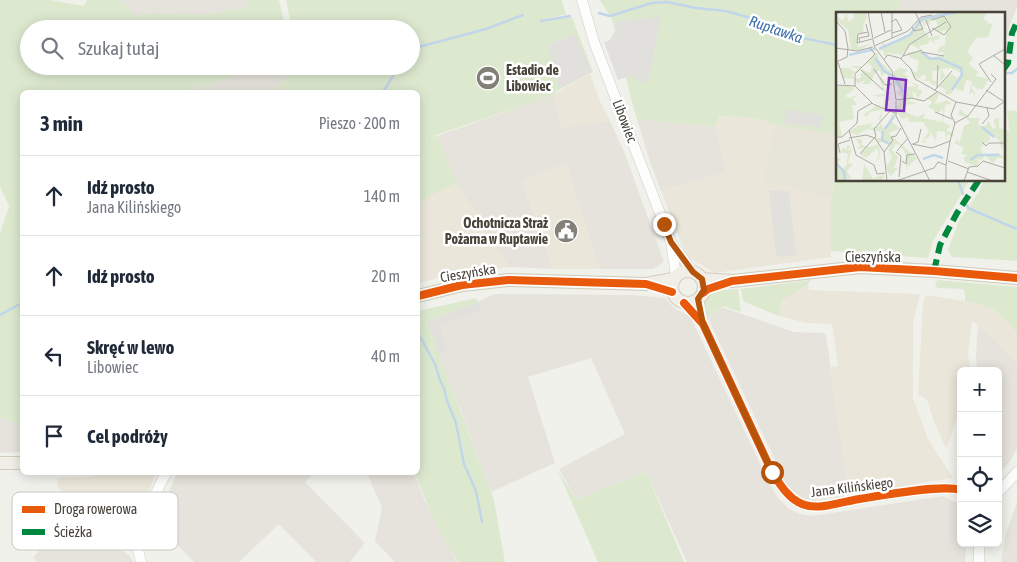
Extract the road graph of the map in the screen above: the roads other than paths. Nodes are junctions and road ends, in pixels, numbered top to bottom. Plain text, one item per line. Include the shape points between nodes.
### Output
1 (582, 0) edge
2 (671, 242) junction
3 (698, 275) junction
4 (1017, 278) edge
5 (732, 281) junction
6 (674, 282) junction
7 (420, 296) edge
8 (701, 296) junction
9 (684, 303) junction
10 (703, 324) junction
11 (0, 463) edge
12 (20, 463) edge
13 (1017, 472) edge
14 (165, 475) edge
15 (1002, 488) edge
16 (957, 489) edge
17 (157, 492) edge
18 (979, 547) edge
19 (978, 562) edge

1 - 2 street, Libowiec via 593,38
2 - 3 street, Libowiec
2 - 6 street, Libowiec
3 - 5 main road, Cieszyńska
3 - 6 main road via 682,272
3 - 8 main road via 704,287
4 - 5 main road, Cieszyńska via 860,268
5 - 8 main road, Cieszyńska via 708,289
6 - 7 main road, Cieszyńska via 508,280 462,285
6 - 9 main road via 676,299
8 - 9 main road via 692,303
8 - 10 street, Jana Kilińskiego
9 - 10 street, Jana Kilińskiego
10 - 16 street, Jana Kilińskiego via 773,474 782,488 798,502 816,507 877,496
11 - 12 main road
13 - 15 street
14 - 17 street
18 - 19 street

